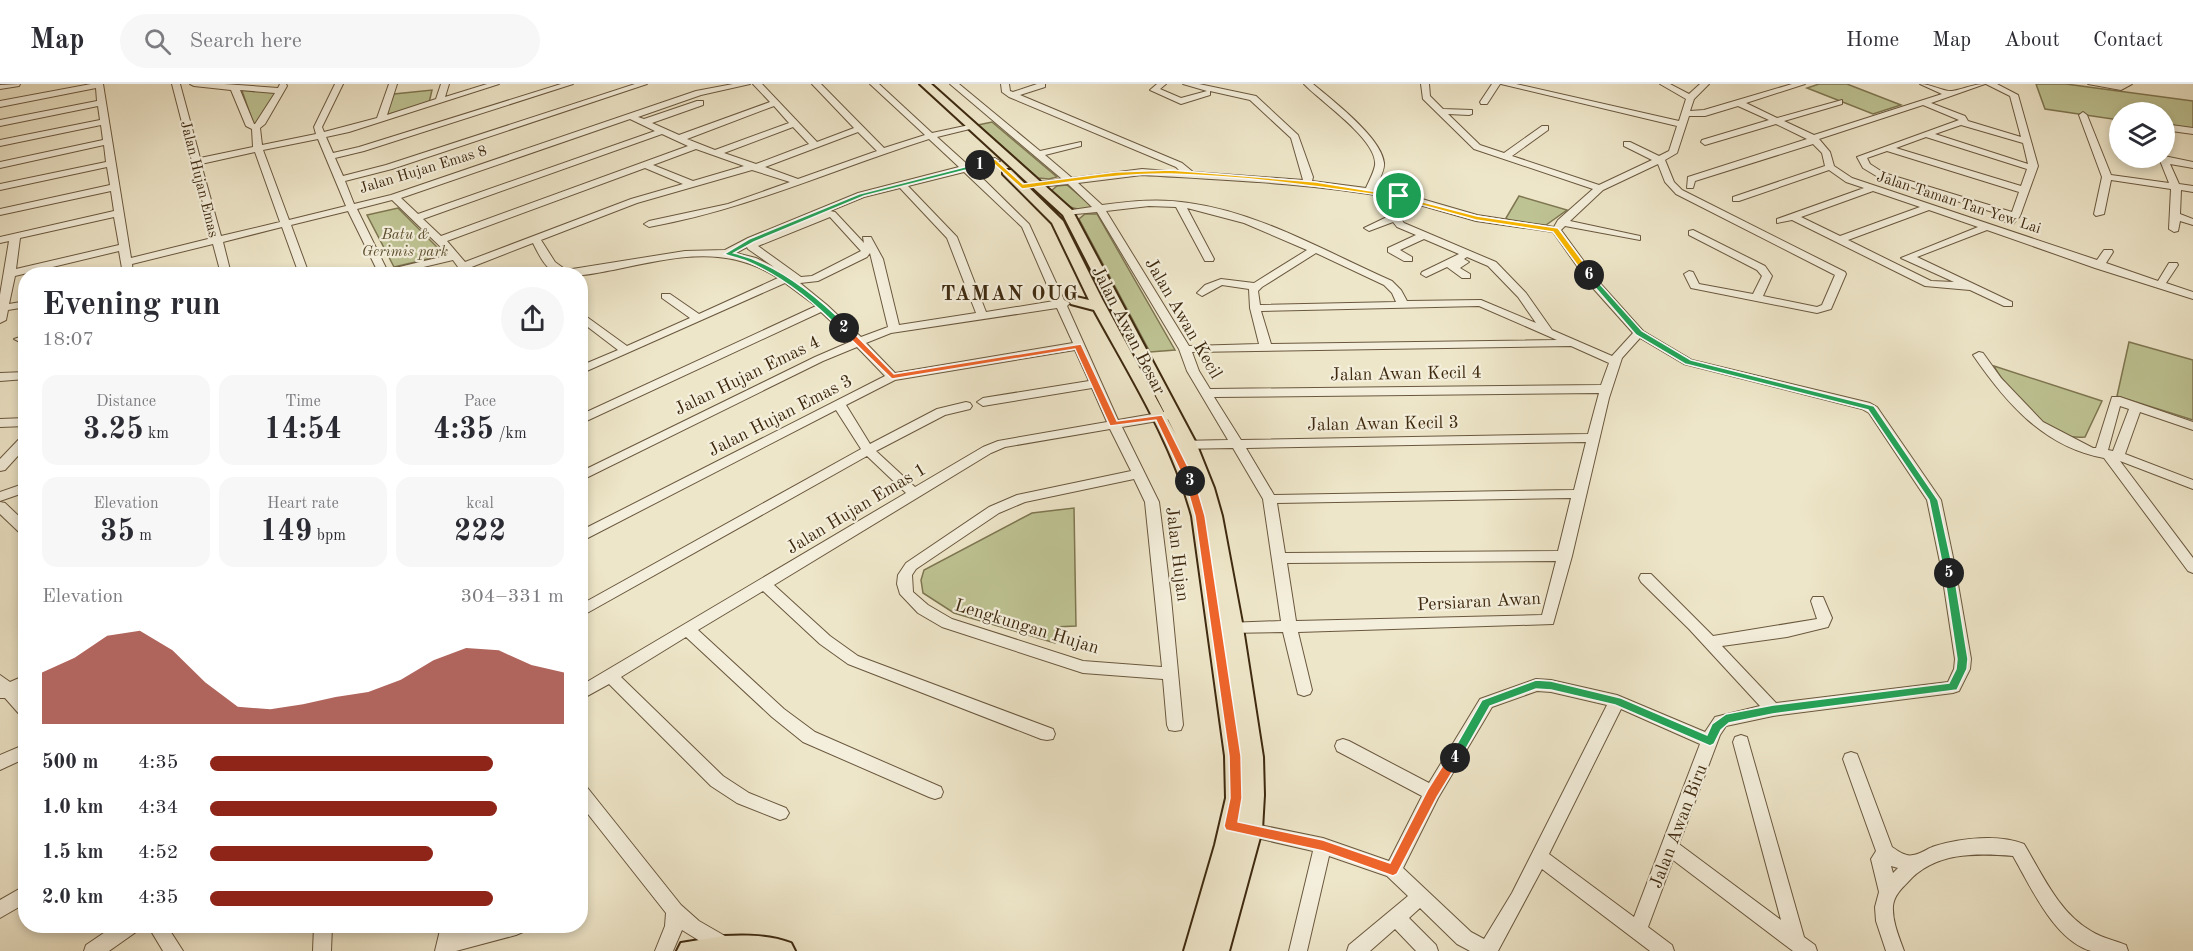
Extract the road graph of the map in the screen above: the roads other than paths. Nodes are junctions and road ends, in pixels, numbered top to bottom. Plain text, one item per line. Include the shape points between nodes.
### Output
1 (16, 84) edge
2 (176, 84) edge
3 (194, 84) edge
4 (339, 84) edge
5 (393, 84) edge
6 (445, 84) edge
7 (495, 84) edge
8 (569, 84) edge
9 (643, 84) edge
10 (746, 84) edge
11 (757, 84) edge
12 (816, 84) edge
13 (874, 84) edge
14 (912, 84) edge
15 (925, 84) edge
16 (954, 84) edge
17 (1005, 84) edge
18 (1162, 84) edge
19 (1187, 84) edge
20 (1308, 84) edge
21 (1425, 84) edge
22 (1496, 84) edge
23 (1506, 84) edge
24 (1664, 84) edge
25 (1705, 84) edge
26 (1801, 84) edge
27 (1924, 84) edge
28 (1981, 84) edge
29 (1990, 84) edge
30 (2092, 84) edge
31 (99, 85) edge
32 (1042, 85) edge
33 (722, 86) edge
34 (2124, 86) edge
35 (0, 87) edge
36 (235, 88) junction
37 (282, 88) edge
38 (1207, 93) dead end
39 (1950, 94) junction
40 (1012, 95) junction
41 (1690, 98) junction
42 (440, 101) junction
43 (1484, 102) dead end
44 (1839, 102) dead end
45 (102, 103) junction
46 (775, 103) junction
47 (1739, 103) junction
48 (1924, 103) junction
49 (0, 104) edge
50 (1440, 111) junction
51 (1469, 112) dead end
52 (1686, 114) junction
53 (2083, 115) dead end
54 (630, 116) junction
55 (381, 119) junction
56 (1778, 120) junction
57 (105, 122) junction
58 (1961, 122) junction
59 (0, 123) edge
60 (642, 123) junction
61 (794, 124) junction
62 (1680, 124) junction
63 (256, 127) junction
64 (965, 127) junction
65 (858, 129) junction
66 (1545, 129) dead end
67 (2175, 129) edge
68 (662, 131) junction
69 (2193, 131) edge
70 (1925, 134) junction
71 (930, 135) junction
72 (320, 136) junction
73 (680, 138) junction
74 (1815, 139) junction
75 (107, 142) junction
76 (1705, 142) dead end
77 (2027, 142) junction
78 (0, 143) edge
79 (1078, 144) dead end
80 (1627, 144) dead end
81 (814, 145) junction
82 (696, 146) junction
83 (1886, 148) junction
84 (258, 149) junction
85 (882, 151) junction
86 (716, 153) junction
87 (1038, 154) junction
88 (330, 156) junction
89 (1505, 156) junction
90 (1660, 160) junction
91 (995, 161) junction
92 (2175, 161) edge
93 (196, 162) junction
94 (110, 164) junction
95 (0, 165) edge
96 (646, 165) junction
97 (2193, 165) edge
98 (753, 167) junction
99 (1830, 167) junction
100 (2032, 168) junction
101 (2167, 168) edge
102 (965, 169) junction
103 (1189, 173) junction
104 (2107, 177) junction
105 (341, 179) junction
106 (1069, 180) junction
107 (1055, 182) junction
108 (800, 183) junction
109 (1306, 183) junction
110 (692, 184) junction
111 (1036, 184) junction
112 (903, 186) junction
113 (1690, 186) dead end
114 (0, 187) edge
115 (114, 187) junction
116 (1022, 187) junction
117 (2176, 187) junction
118 (1600, 188) junction
119 (1871, 189) junction
120 (2193, 189) edge
121 (2024, 190) junction
122 (1370, 191) junction
123 (1047, 194) junction
124 (1399, 196) junction
125 (394, 197) junction
126 (1736, 199) dead end
127 (1180, 205) junction
128 (351, 207) junction
129 (1929, 207) junction
130 (1100, 209) junction
131 (837, 210) junction
132 (0, 212) edge
133 (118, 213) junction
134 (1068, 213) junction
135 (2099, 214) dead end
136 (2015, 216) junction
137 (2176, 216) junction
138 (1793, 217) junction
139 (1394, 218) junction
140 (417, 219) junction
141 (1780, 221) dead end
142 (2193, 222) edge
143 (285, 223) junction
144 (649, 224) dead end
145 (1558, 226) junction
146 (1988, 226) junction
147 (1369, 228) dead end
148 (2174, 229) dead end
149 (2003, 231) junction
150 (1693, 233) dead end
151 (1422, 236) junction
152 (15, 237) junction
153 (1636, 238) dead end
154 (535, 239) junction
155 (0, 240) edge
156 (216, 240) junction
157 (441, 240) junction
158 (862, 240) junction
159 (1840, 240) junction
160 (123, 247) junction
161 (1314, 250) junction
162 (2108, 252) dead end
163 (728, 254) junction
164 (1472, 255) junction
165 (455, 256) junction
166 (1909, 257) junction
167 (1209, 259) dead end
168 (1408, 259) dead end
169 (878, 260) junction
170 (126, 262) junction
171 (1890, 265) junction
172 (2173, 265) dead end
173 (2099, 266) junction
174 (39, 267) edge
175 (127, 267) edge
176 (224, 267) edge
177 (301, 267) edge
178 (381, 267) edge
179 (412, 267) edge
180 (464, 267) edge
181 (473, 267) edge
182 (554, 267) edge
183 (588, 269) edge
184 (18, 272) edge
185 (1689, 273) dead end
186 (10, 274) junction
187 (1425, 274) dead end
188 (1466, 276) dead end
189 (794, 283) junction
190 (2160, 285) junction
191 (1256, 287) junction
192 (1976, 287) junction
193 (1202, 293) dead end
194 (666, 296) dead end
195 (2193, 296) edge
196 (1757, 298) junction
197 (1100, 299) junction
198 (1076, 301) joint
199 (1059, 303) junction
200 (2008, 304) dead end
201 (18, 305) edge
202 (1403, 305) junction
203 (823, 307) junction
204 (2, 308) junction
205 (1255, 308) junction
206 (982, 315) junction
207 (697, 318) junction
208 (0, 320) edge
209 (588, 321) edge
210 (894, 328) junction
211 (1639, 333) junction
212 (1550, 334) junction
213 (857, 341) junction
214 (1570, 343) junction
215 (1078, 346) junction
216 (1266, 348) junction
217 (1185, 349) junction
218 (626, 351) junction
219 (1979, 355) dead end
220 (1615, 361) junction
221 (588, 368) edge
222 (18, 376) edge
223 (0, 377) edge
224 (892, 377) junction
225 (1095, 384) junction
226 (1606, 389) junction
227 (1206, 393) junction
228 (983, 402) dead end
229 (840, 405) junction
230 (966, 406) dead end
231 (2136, 407) junction
232 (588, 416) edge
233 (1166, 416) junction
234 (18, 422) edge
235 (0, 423) edge
236 (1114, 424) junction
237 (2193, 426) edge
238 (1592, 438) junction
239 (1236, 442) junction
240 (1181, 444) junction
241 (18, 448) edge
242 (868, 450) junction
243 (2109, 454) junction
244 (0, 467) edge
245 (588, 473) edge
246 (1138, 474) junction
247 (2193, 485) edge
248 (18, 490) edge
249 (915, 494) junction
250 (1580, 494) junction
251 (0, 497) edge
252 (1270, 499) junction
253 (0, 506) edge
254 (18, 523) edge
255 (588, 533) edge
256 (1565, 556) junction
257 (1278, 558) junction
258 (2193, 568) edge
259 (1646, 578) dead end
260 (765, 585) junction
261 (1818, 601) dead end
262 (588, 608) edge
263 (1288, 626) junction
264 (1225, 628) junction
265 (687, 629) junction
266 (1710, 642) junction
267 (1171, 674) junction
268 (610, 675) junction
269 (18, 683) edge
270 (3, 688) edge
271 (588, 689) edge
272 (1304, 690) dead end
273 (1617, 701) junction
274 (18, 703) edge
275 (1773, 710) junction
276 (1175, 725) dead end
277 (1047, 734) dead end
278 (1710, 741) junction
279 (1741, 742) dead end
280 (1343, 746) dead end
281 (18, 754) edge
282 (1851, 759) dead end
283 (0, 763) edge
284 (935, 792) dead end
285 (1432, 793) junction
286 (588, 801) edge
287 (780, 813) dead end
288 (1241, 828) junction
289 (1323, 846) junction
290 (1671, 848) junction
291 (1885, 852) junction
292 (1538, 856) junction
293 (1914, 864) junction
294 (1393, 870) junction
295 (1888, 891) junction
296 (1420, 896) junction
297 (18, 898) edge
298 (1, 909) edge
299 (675, 911) junction
300 (1396, 917) junction
301 (1638, 930) junction
302 (119, 933) edge
303 (162, 933) edge
304 (323, 933) edge
305 (448, 933) edge
306 (493, 933) edge
307 (725, 946) junction
308 (1802, 946) edge
309 (445, 948) edge
310 (93, 951) edge
311 (174, 951) edge
312 (322, 951) edge
313 (664, 951) edge
314 (689, 951) edge
315 (783, 951) edge
316 (1196, 951) edge
317 (1217, 951) edge
318 (1298, 951) edge
319 (1356, 951) edge
320 (1429, 951) edge
321 (1488, 951) edge
322 (1665, 951) edge
323 (1895, 951) edge
324 (2119, 951) edge

1 - 35 street
2 - 93 street, Jalan Hujan Emas
3 - 36 street
4 - 72 street via 318,128
5 - 55 street
6 - 42 street
7 - 42 street
8 - 88 street
9 - 105 street
10 - 33 street, Jalan Hujan Emas 8
11 - 46 street
11 - 60 street
12 - 65 street
13 - 71 street, Jalan Hujan
14 - 64 main road, Jalan Awan Besar
15 - 64 main road, Jalan Awan Besar
16 - 87 street, Jalan Awan Kecil
17 - 40 street via 1006,92
18 - 38 street via 1154,90 1181,101
19 - 109 street via 1252,98 1295,137 1308,177
20 - 122 street via 1373,148 1380,164
21 - 50 street via 1426,97
22 - 43 street
23 - 62 street
24 - 41 street
25 - 41 street
26 - 47 street
27 - 39 street
28 - 39 street
29 - 77 street via 2014,95
30 - 34 street
31 - 45 street
31 - 49 street
32 - 40 street
33 - 54 street, Jalan Hujan Emas 8
36 - 37 street
36 - 63 street via 250,126
37 - 63 street
39 - 48 street
40 - 103 street via 1173,162
41 - 52 street
42 - 55 street
44 - 56 street
45 - 57 street
45 - 59 street
46 - 61 street
46 - 73 street
47 - 52 street
47 - 56 street
48 - 58 street via 1962,118
48 - 74 street
50 - 51 street
50 - 89 street via 1478,147
52 - 62 street
53 - 104 street
54 - 60 street
54 - 125 street, Jalan Hujan Emas 8
55 - 72 street
56 - 74 street
56 - 76 street
57 - 75 street
57 - 78 street
58 - 70 street
58 - 77 street
60 - 68 street
61 - 81 street
61 - 86 street
62 - 90 street via 1675,150
63 - 84 street
64 - 71 street
64 - 91 main road, Jalan Awan Besar
64 - 111 main road, Jalan Awan Besar
65 - 81 street
65 - 85 street
66 - 89 street
67 - 69 street
68 - 73 street
68 - 140 street
70 - 83 street
70 - 100 street
71 - 85 street
71 - 102 street, Jalan Hujan
72 - 84 street
72 - 88 street
73 - 82 street
74 - 99 street via 1826,153
74 - 113 street via 1691,179
75 - 94 street
75 - 95 street
77 - 100 street
79 - 87 street
80 - 90 street
81 - 98 street
82 - 86 street
82 - 96 street
83 - 121 street
83 - 136 street via 1862,157 1866,166 1881,175
84 - 93 street
84 - 143 street
85 - 108 street
86 - 98 street
87 - 106 street, Jalan Awan Kecil
88 - 105 street
89 - 118 street
90 - 118 street
90 - 196 street via 1666,179 1678,192 1841,274 1827,307 1821,310
91 - 102 street
91 - 116 main road, Jalan Awan Besar
92 - 97 street
93 - 156 street, Jalan Hujan Emas
94 - 114 street
94 - 115 street
96 - 110 street
96 - 157 street
98 - 108 street
98 - 110 street
99 - 119 street, Jalan Taman Tan Yew Lai
99 - 126 street
100 - 121 street
101 - 117 street
102 - 112 street
102 - 199 street, Jalan Hujan via 1026,226
103 - 106 street via 1142,172
103 - 109 street
104 - 117 street
104 - 135 street
105 - 128 street
106 - 107 street
106 - 130 street, Jalan Awan Kecil
107 - 111 street
107 - 123 main road
108 - 144 street via 735,206
109 - 122 street
110 - 154 street via 634,201
111 - 116 street
111 - 123 main road, Jalan Awan Besar
112 - 131 street via 861,195
112 - 206 street via 952,237
115 - 132 street
115 - 133 street
116 - 197 main road, Jalan Awan Besar via 1056,221
117 - 120 street
117 - 137 street
118 - 145 street
119 - 129 street, Jalan Taman Tan Yew Lai
119 - 138 street
121 - 136 street
122 - 124 street
123 - 134 main road, Jalan Awan Besar
124 - 139 street
124 - 145 street via 1476,218
125 - 128 street, Jalan Hujan Emas 8
125 - 140 street
127 - 130 street via 1159,203
127 - 161 street via 1237,217
127 - 167 street
128 - 143 street, Jalan Hujan Emas 8
128 - 178 street
129 - 146 street, Jalan Taman Tan Yew Lai
129 - 159 street
130 - 134 street
130 - 217 street, Jalan Awan Kecil
131 - 158 street
131 - 163 street via 752,240
131 - 189 street via 752,247
133 - 152 street
133 - 160 street
134 - 197 main road, Jalan Awan Besar
136 - 149 street
137 - 142 street
137 - 148 street
138 - 141 street
138 - 159 street
139 - 147 street
139 - 151 street
140 - 157 street
143 - 156 street, Jalan Hujan Emas 8
143 - 177 street
145 - 153 street
145 - 211 street via 1595,284
146 - 149 street, Jalan Taman Tan Yew Lai
146 - 166 street
149 - 173 street, Jalan Taman Tan Yew Lai
150 - 196 street via 1761,268 1767,276
151 - 164 street
151 - 168 street via 1392,250
152 - 155 street
152 - 186 street
154 - 181 street
154 - 182 street
156 - 170 street, Jalan Hujan Emas 8
156 - 176 street, Jalan Hujan Emas
157 - 165 street
158 - 169 street
158 - 189 street via 866,251 863,255 814,279
159 - 171 street
160 - 170 street
160 - 174 street
161 - 191 street
161 - 202 street via 1388,283
162 - 173 street
163 - 183 street via 704,252
163 - 189 street via 748,259
164 - 187 street
164 - 188 street via 1452,268
164 - 212 street via 1492,264 1511,282
165 - 179 street
165 - 180 street
166 - 171 street
166 - 192 street
169 - 189 street
169 - 210 street
170 - 175 street
171 - 192 street via 1935,286
172 - 190 street
173 - 190 street, Jalan Taman Tan Yew Lai
184 - 186 street
185 - 196 street via 1695,285
186 - 204 street
189 - 203 street
189 - 207 street
190 - 195 street, Jalan Taman Tan Yew Lai
191 - 193 street via 1219,281
191 - 205 street via 1252,295
192 - 200 street
194 - 207 street
197 - 198 main road
197 - 233 main road, Jalan Awan Besar
198 - 199 street, Jalan Hujan Emas 4
199 - 206 street, Jalan Hujan Emas 4
199 - 215 street, Jalan Hujan
201 - 204 street
202 - 205 street
202 - 212 street via 1481,303
203 - 213 street
203 - 232 street
204 - 208 street
205 - 216 street
206 - 210 street, Jalan Hujan Emas 4
207 - 218 street
209 - 218 street
210 - 213 street, Jalan Hujan Emas 4
211 - 220 street, Persiaran Awan
211 - 275 street, Jalan Awan Biru via 1705,368 1871,408 1934,500 1963,659 1953,687
212 - 214 street
213 - 224 street
213 - 245 street, Jalan Hujan Emas 4
214 - 216 street
214 - 220 street
215 - 224 street, Jalan Hujan Emas 3
215 - 225 street, Jalan Hujan
216 - 217 street
217 - 227 street, Jalan Awan Kecil
218 - 221 street
219 - 243 street via 1997,381 2039,425 2090,451
220 - 226 street, Persiaran Awan
222 - 223 street
224 - 229 street, Jalan Hujan Emas 3
225 - 228 street
225 - 236 street, Jalan Hujan
226 - 227 street, Jalan Awan Kecil 4
226 - 238 street, Persiaran Awan
227 - 239 street, Jalan Awan Kecil
229 - 242 street via 850,429
229 - 255 street, Jalan Hujan Emas 3
230 - 242 street via 941,412
231 - 237 street
231 - 243 street
231 - 243 street via 2116,400
233 - 236 street, Jalan Hujan Emas 1
233 - 240 main road, Jalan Awan Besar
234 - 235 street
236 - 246 street, Jalan Hujan
236 - 249 street, Jalan Hujan Emas 1 via 994,447
238 - 239 street, Jalan Awan Kecil 3
238 - 250 street, Persiaran Awan
239 - 240 street, Jalan Awan Kecil 3
239 - 252 street, Jalan Awan Kecil
240 - 264 main road, Jalan Awan Besar via 1214,516
241 - 244 street
242 - 249 street
242 - 262 street
243 - 247 street
243 - 258 street
246 - 267 street, Jalan Hujan via 1152,502
246 - 267 street, Lengkungan Hujan via 1034,494 994,510 911,566 904,584 914,601 947,623 1083,667
248 - 251 street
249 - 260 street, Jalan Hujan Emas 1
250 - 252 street
250 - 256 street, Persiaran Awan
252 - 257 street, Jalan Awan Kecil
253 - 254 street
256 - 257 street
256 - 263 street, Persiaran Awan via 1550,617 1545,621
257 - 263 street, Jalan Awan Kecil
259 - 266 street
260 - 265 street, Jalan Hujan Emas 1
260 - 277 street via 853,660
261 - 266 street via 1825,618 1823,623
263 - 264 street, Persiaran Awan
263 - 272 street, Jalan Awan Kecil
264 - 288 main road, Jalan Awan Besar
265 - 268 street, Jalan Hujan Emas 1
265 - 284 street via 809,737
266 - 275 street
267 - 276 street, Jalan Hujan
268 - 271 street, Jalan Hujan Emas 1
268 - 287 street via 717,781 743,798
269 - 270 street
270 - 274 street
273 - 278 street
273 - 285 street via 1536,685 1486,703
273 - 292 street
275 - 278 street, Jalan Awan Biru via 1724,719
278 - 290 street, Jalan Awan Biru
279 - 308 street
280 - 285 street
281 - 283 street
282 - 291 street
285 - 294 street
286 - 299 street
288 - 289 street
288 - 316 main road, Jalan Awan Besar
288 - 317 main road, Jalan Awan Besar
289 - 294 street
289 - 318 street
290 - 301 street, Jalan Awan Biru
290 - 308 street
291 - 293 street via 1894,859
291 - 295 street via 1880,859
292 - 301 street
292 - 321 street
293 - 295 street via 1904,870
293 - 324 street via 1937,852 1974,845 2018,849 2059,916 2081,938
294 - 296 street
295 - 323 street via 1884,912
296 - 300 street
296 - 321 street via 1464,938
297 - 298 street
299 - 307 street via 692,927
299 - 313 street via 674,926
300 - 319 street
300 - 320 street
301 - 322 street
302 - 310 street
303 - 311 street
304 - 312 street
305 - 309 street
306 - 309 street
307 - 314 main road
307 - 315 main road

